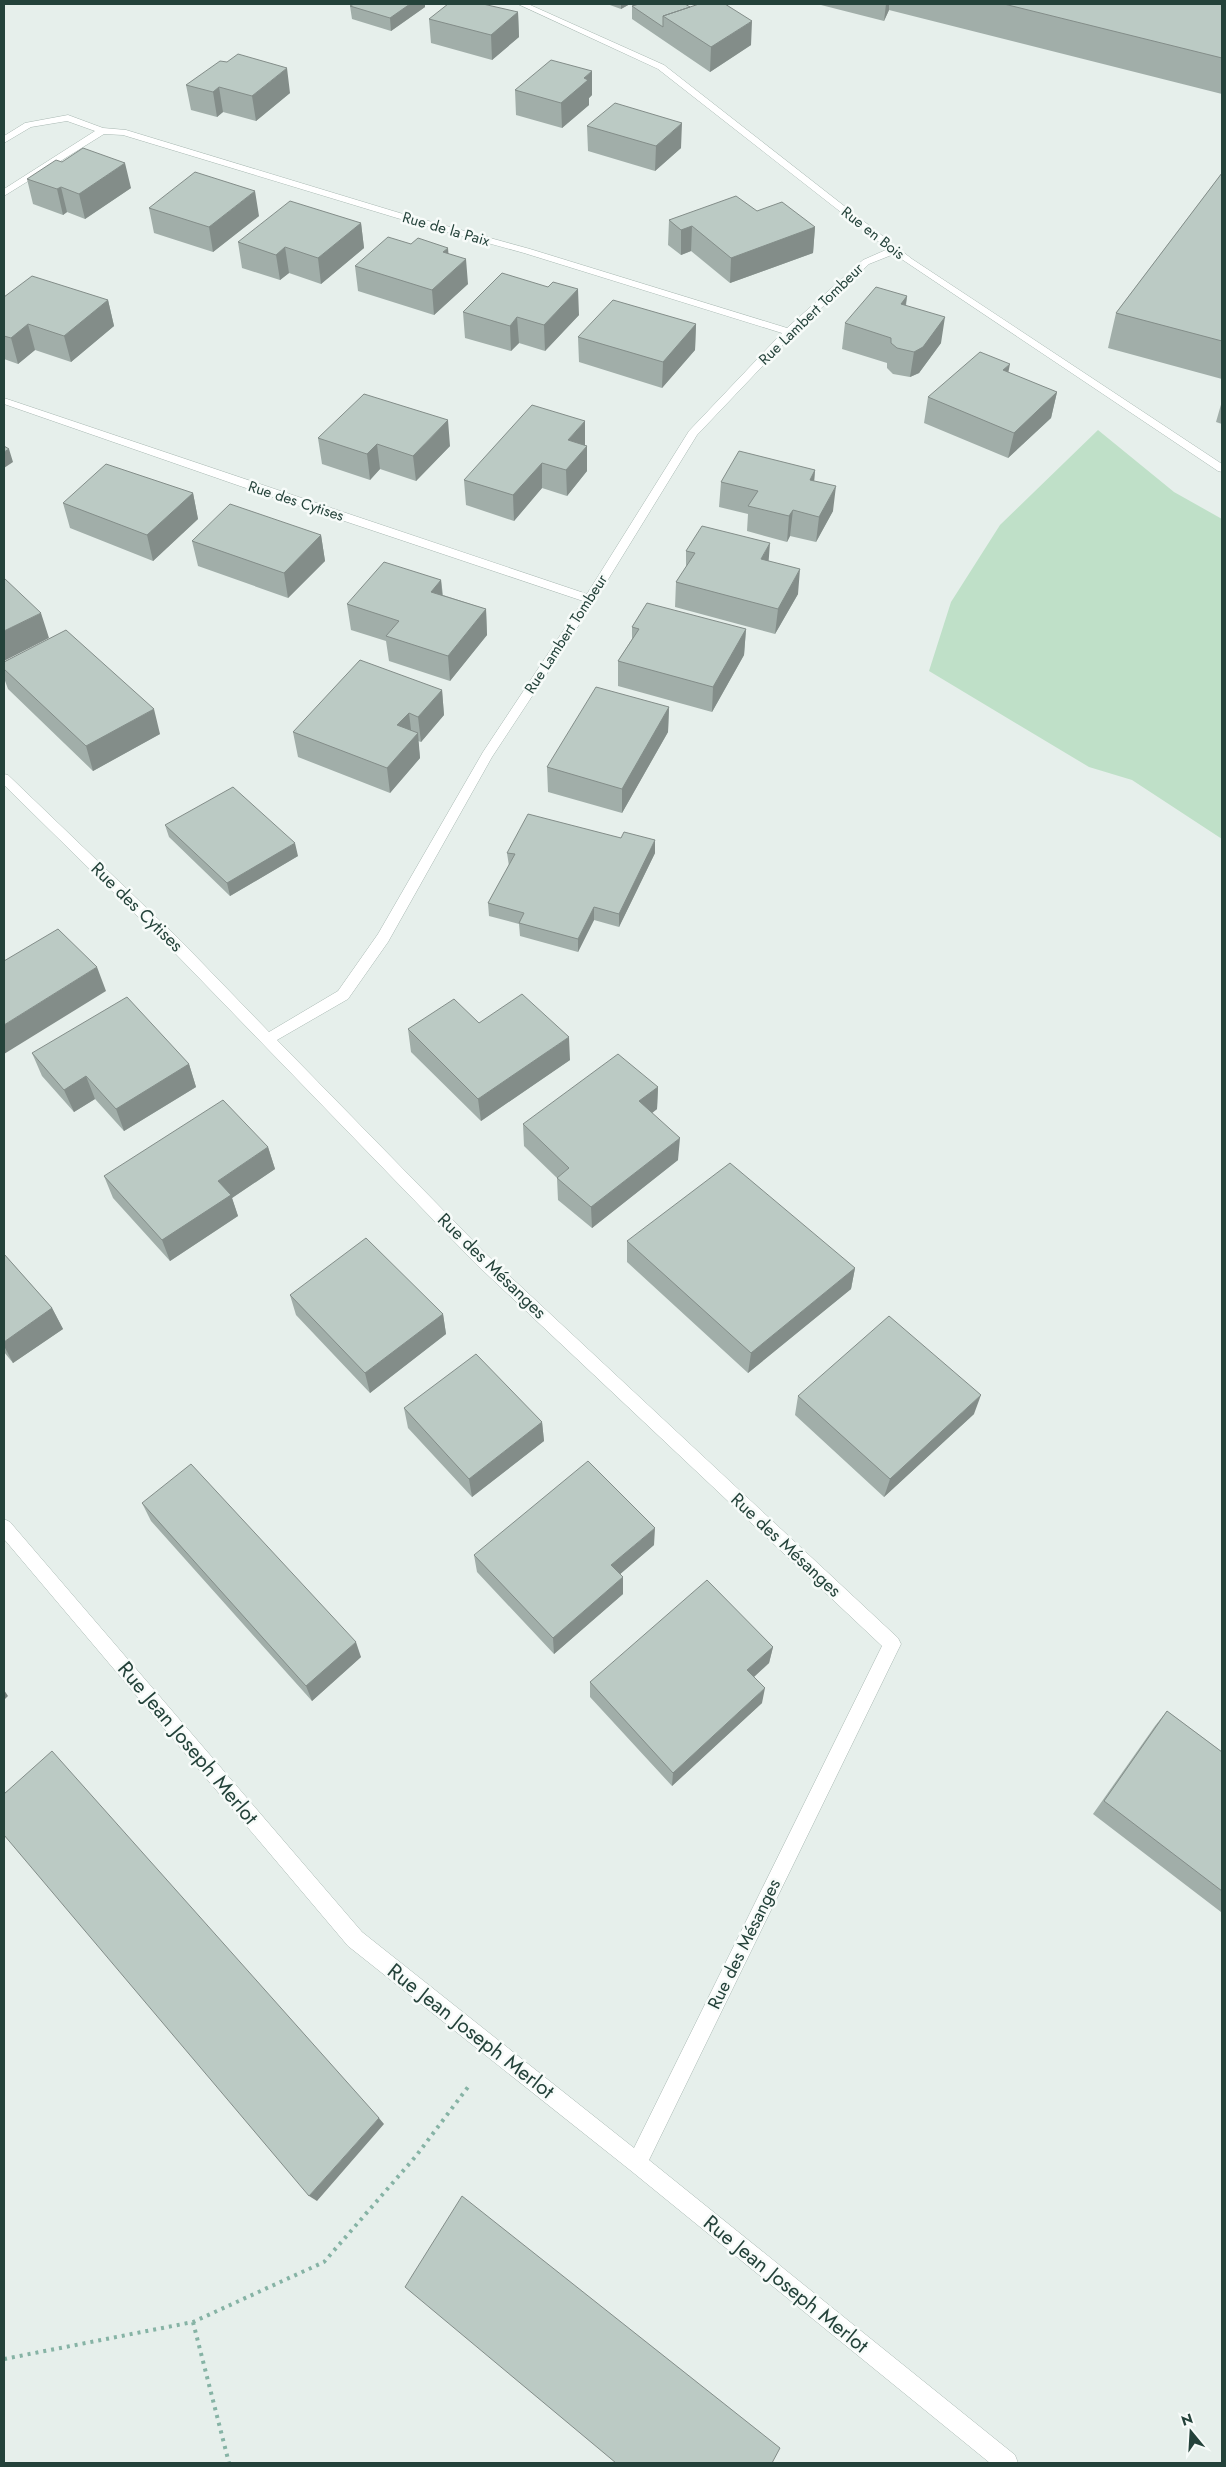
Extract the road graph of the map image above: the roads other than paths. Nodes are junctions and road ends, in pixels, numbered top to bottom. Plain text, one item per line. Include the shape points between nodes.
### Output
1 (522, 4) edge
2 (102, 132) junction
3 (4, 140) edge
4 (4, 193) edge
5 (894, 250) junction
6 (789, 332) junction
7 (4, 401) edge
8 (1222, 469) edge
9 (590, 599) junction
10 (4, 778) edge
11 (268, 1040) junction
12 (4, 1527) edge
13 (637, 2163) junction
14 (1007, 2463) edge

1 - 5 street, Rue en Bois via 661,67
2 - 3 street, Rue de la Paix via 68,118 28,125
2 - 4 street
2 - 6 street, Rue de la Paix via 134,135
5 - 6 street, Rue Lambert Tombeur via 866,262
5 - 8 street, Rue en Bois
6 - 9 street, Rue Lambert Tombeur via 693,434
7 - 9 street, Rue des Cytises
9 - 11 street, Rue Lambert Tombeur via 487,755 382,938 344,995
10 - 11 street, Rue des Cytises via 176,945
11 - 13 street, Rue des Mésanges via 482,1259 892,1644
12 - 13 street, Rue Jean Joseph Merlot via 355,1939
13 - 14 street, Rue Jean Joseph Merlot

